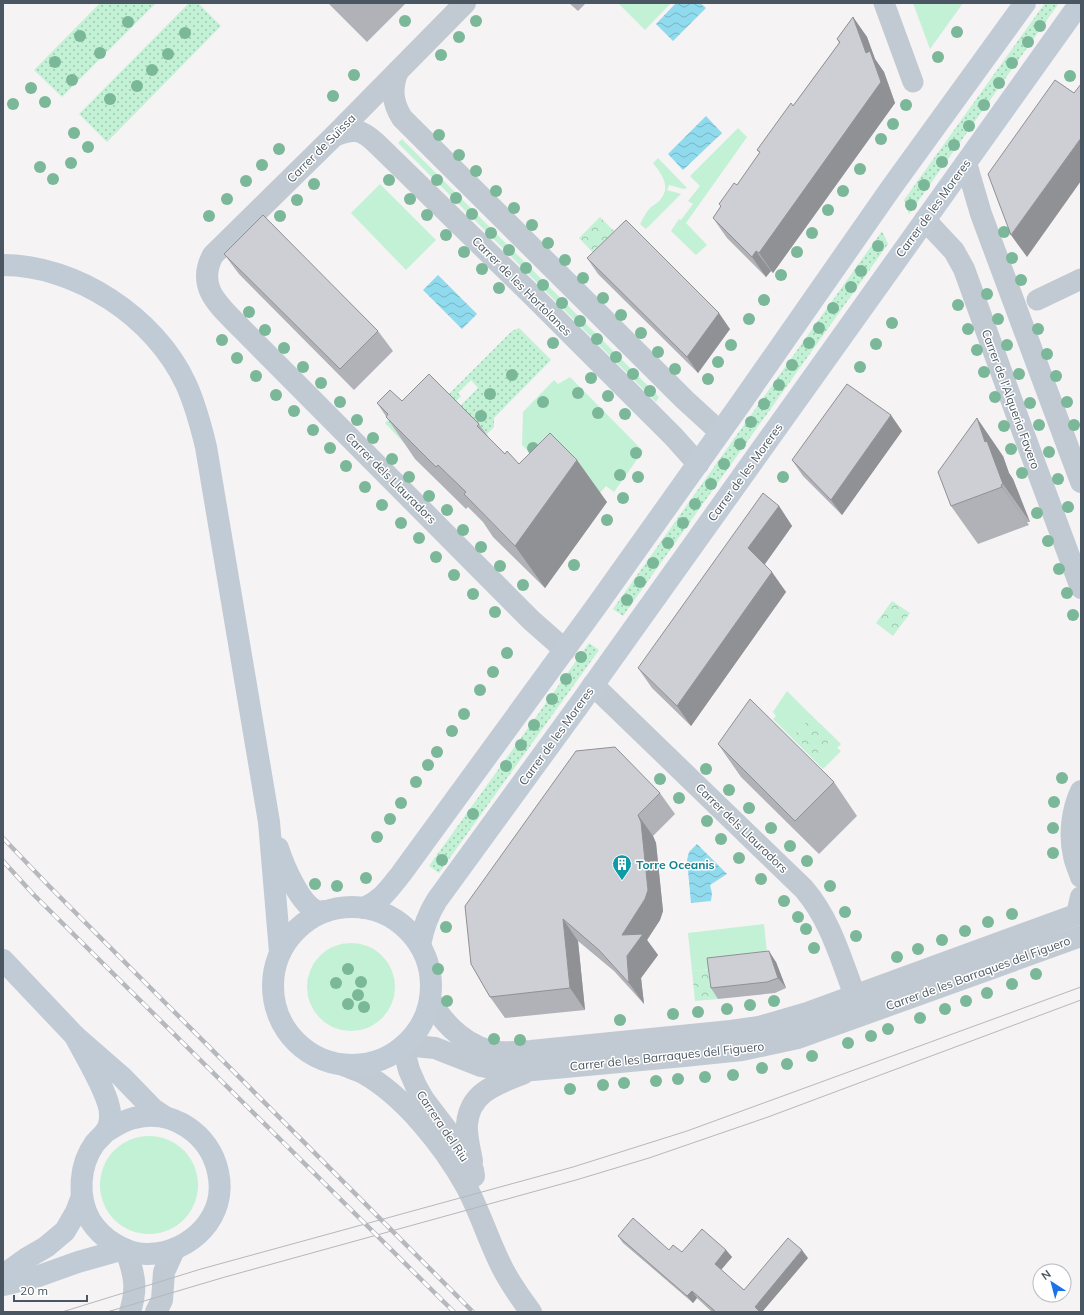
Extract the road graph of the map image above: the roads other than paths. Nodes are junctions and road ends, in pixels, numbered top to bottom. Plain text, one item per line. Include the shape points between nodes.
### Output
1 (465, 3) edge
2 (884, 3) edge
3 (1025, 3) edge
4 (1080, 3) edge
5 (398, 71) junction
6 (913, 82) dead end
7 (334, 136) junction
8 (966, 163) junction
9 (925, 220) junction
10 (3, 265) edge
11 (1081, 279) edge
12 (1037, 300) dead end
13 (218, 304) joint
14 (720, 432) junction
15 (698, 464) junction
16 (1081, 482) edge
17 (1081, 588) edge
18 (565, 650) junction
19 (593, 684) junction
20 (1081, 791) edge
21 (269, 822) junction
22 (1081, 877) edge
23 (364, 908) junction
24 (1080, 908) edge
25 (326, 912) junction
26 (1081, 936) edge
27 (420, 945) junction
28 (280, 952) junction
29 (3, 960) edge
30 (856, 996) junction
31 (430, 999) junction
32 (75, 1036) junction
33 (404, 1046) junction
34 (343, 1065) junction
35 (533, 1070) junction
36 (165, 1117) junction
37 (107, 1131) junction
38 (473, 1170) junction
39 (82, 1196) junction
40 (486, 1230) junction
41 (125, 1249) junction
42 (174, 1250) junction
43 (3, 1275) edge
44 (3, 1285) edge
45 (130, 1312) edge
46 (156, 1312) edge
47 (531, 1312) edge

1 - 5 street, Carrer de Suïssa
2 - 6 street
3 - 14 main road via 891,188
4 - 8 main road, Carrer de les Moreres
5 - 7 street, Carrer de Suïssa
5 - 14 street via 392,90 393,99 402,118
7 - 13 street, Carrer de Suïssa via 213,255 206,274 210,292
7 - 15 street, Carrer de les Hortolanes via 344,132 362,132 376,143 533,296
8 - 9 main road, Carrer de les Moreres
8 - 16 street via 981,214
9 - 17 street, Carrer de l'Alqueria Favero via 954,250 964,269
9 - 19 main road, Carrer de les Moreres
10 - 21 main road via 46,270 78,281 109,299 134,317 155,337 185,383 199,417 206,448
11 - 12 street
13 - 18 street, Carrer dels Llauradors via 531,620
14 - 15 main road
15 - 18 main road
18 - 23 main road via 402,874 376,903
19 - 27 main road, Carrer de les Moreres via 437,900 426,920
19 - 30 street, Carrer dels Llauradors via 811,897 822,912
20 - 22 street via 1071,839
21 - 25 main road via 282,861 298,892 316,911
21 - 28 main road
23 - 25 main road via 340,908
23 - 27 main road via 380,912 404,926
24 - 30 street, Carrer de les Barraques del Figuero
25 - 28 main road via 302,925 287,940
26 - 35 street, Carrer de les Barraques del Figuero via 825,1029 777,1043 716,1053
27 - 31 main road via 429,968
28 - 34 main road via 274,970 273,998 281,1024 298,1046 319,1059
29 - 32 main road
30 - 31 street, Carrer de les Barraques del Figuero via 789,1019 752,1028 501,1052 478,1046 456,1033 435,1010
31 - 33 main road via 424,1018
32 - 36 main road via 122,1076 153,1109
32 - 37 main road via 105,1094 110,1115
33 - 34 main road via 392,1055 368,1064
33 - 35 street, Carrer de les Barraques del Figuero via 435,1048 481,1066 497,1069
33 - 38 street, Carrera del Riu via 409,1070 416,1086
34 - 40 street, Carrera del Riu via 362,1072 378,1082 425,1127 455,1168
35 - 38 street via 487,1089 476,1099 467,1125
36 - 37 main road via 134,1118
36 - 42 main road via 181,1122 206,1143 219,1172 220,1189 217,1205 210,1220 200,1233
37 - 39 main road via 95,1144 86,1160
38 - 40 street, Carrera del Riu
39 - 41 main road via 90,1220 98,1231
39 - 43 main road via 65,1231 46,1247
40 - 47 street, Carrera del Riu via 506,1274
41 - 42 main road via 144,1254
41 - 44 main road
41 - 45 street via 135,1282 135,1296
42 - 46 street via 164,1272 162,1300

